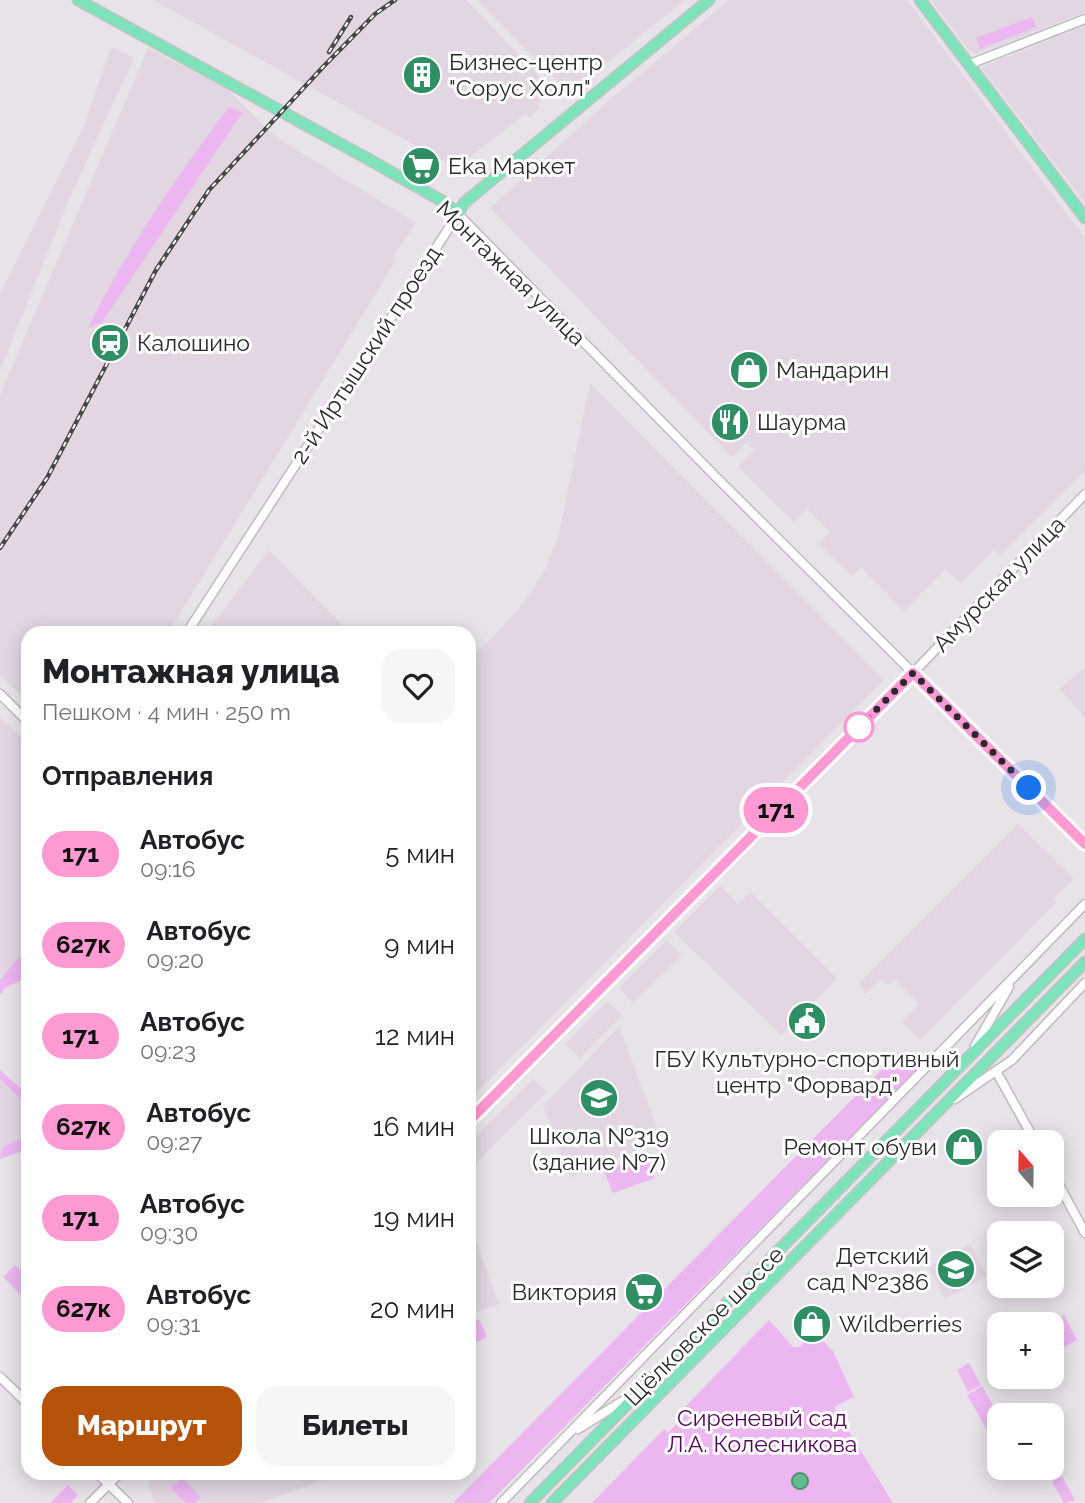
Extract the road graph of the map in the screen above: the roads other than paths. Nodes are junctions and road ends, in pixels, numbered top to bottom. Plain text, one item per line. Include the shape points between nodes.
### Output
1 (78, 0) edge
2 (709, 0) edge
3 (920, 0) edge
4 (1085, 19) edge
5 (970, 64) junction
6 (458, 214) junction
7 (1085, 219) edge
8 (1085, 494) edge
9 (191, 626) edge
10 (913, 673) junction
11 (0, 694) edge
12 (21, 715) edge
13 (1085, 844) edge
14 (1085, 904) edge
15 (1085, 939) edge
16 (1085, 962) edge
17 (1011, 981) junction
18 (1085, 983) edge
19 (967, 1058) junction
20 (996, 1071) junction
21 (476, 1114) edge
22 (935, 1114) junction
23 (1029, 1130) edge
24 (1064, 1194) edge
25 (1085, 1233) edge
26 (0, 1377) edge
27 (645, 1386) junction
28 (21, 1397) edge
29 (564, 1439) junction
30 (104, 1480) edge
31 (112, 1480) edge
32 (108, 1484) junction
33 (90, 1503) edge
34 (128, 1503) edge
35 (501, 1503) edge
36 (530, 1503) edge
37 (552, 1503) edge

1 - 6 main road, Монтажная улица via 368,159
2 - 6 main road, 2-й Иртышский проезд via 464,203
3 - 5 main road
4 - 5 street
5 - 7 main road
6 - 9 street, 2-й Иртышский проезд
6 - 10 street, Монтажная улица
8 - 10 street, Амурская улица
10 - 13 street, Монтажная улица
10 - 21 street, Амурская улица
11 - 12 street
14 - 17 street
15 - 19 main road, Щёлковское шоссе
16 - 22 main road, Щёлковское шоссе
17 - 19 street
17 - 29 street
18 - 20 street
19 - 27 main road, Щёлковское шоссе
20 - 22 street
20 - 23 street
22 - 37 main road, Щёлковское шоссе
24 - 25 street
26 - 28 street
27 - 29 street
27 - 36 main road, Щёлковское шоссе
29 - 35 street
30 - 32 street
31 - 32 street
32 - 33 street
32 - 34 street

